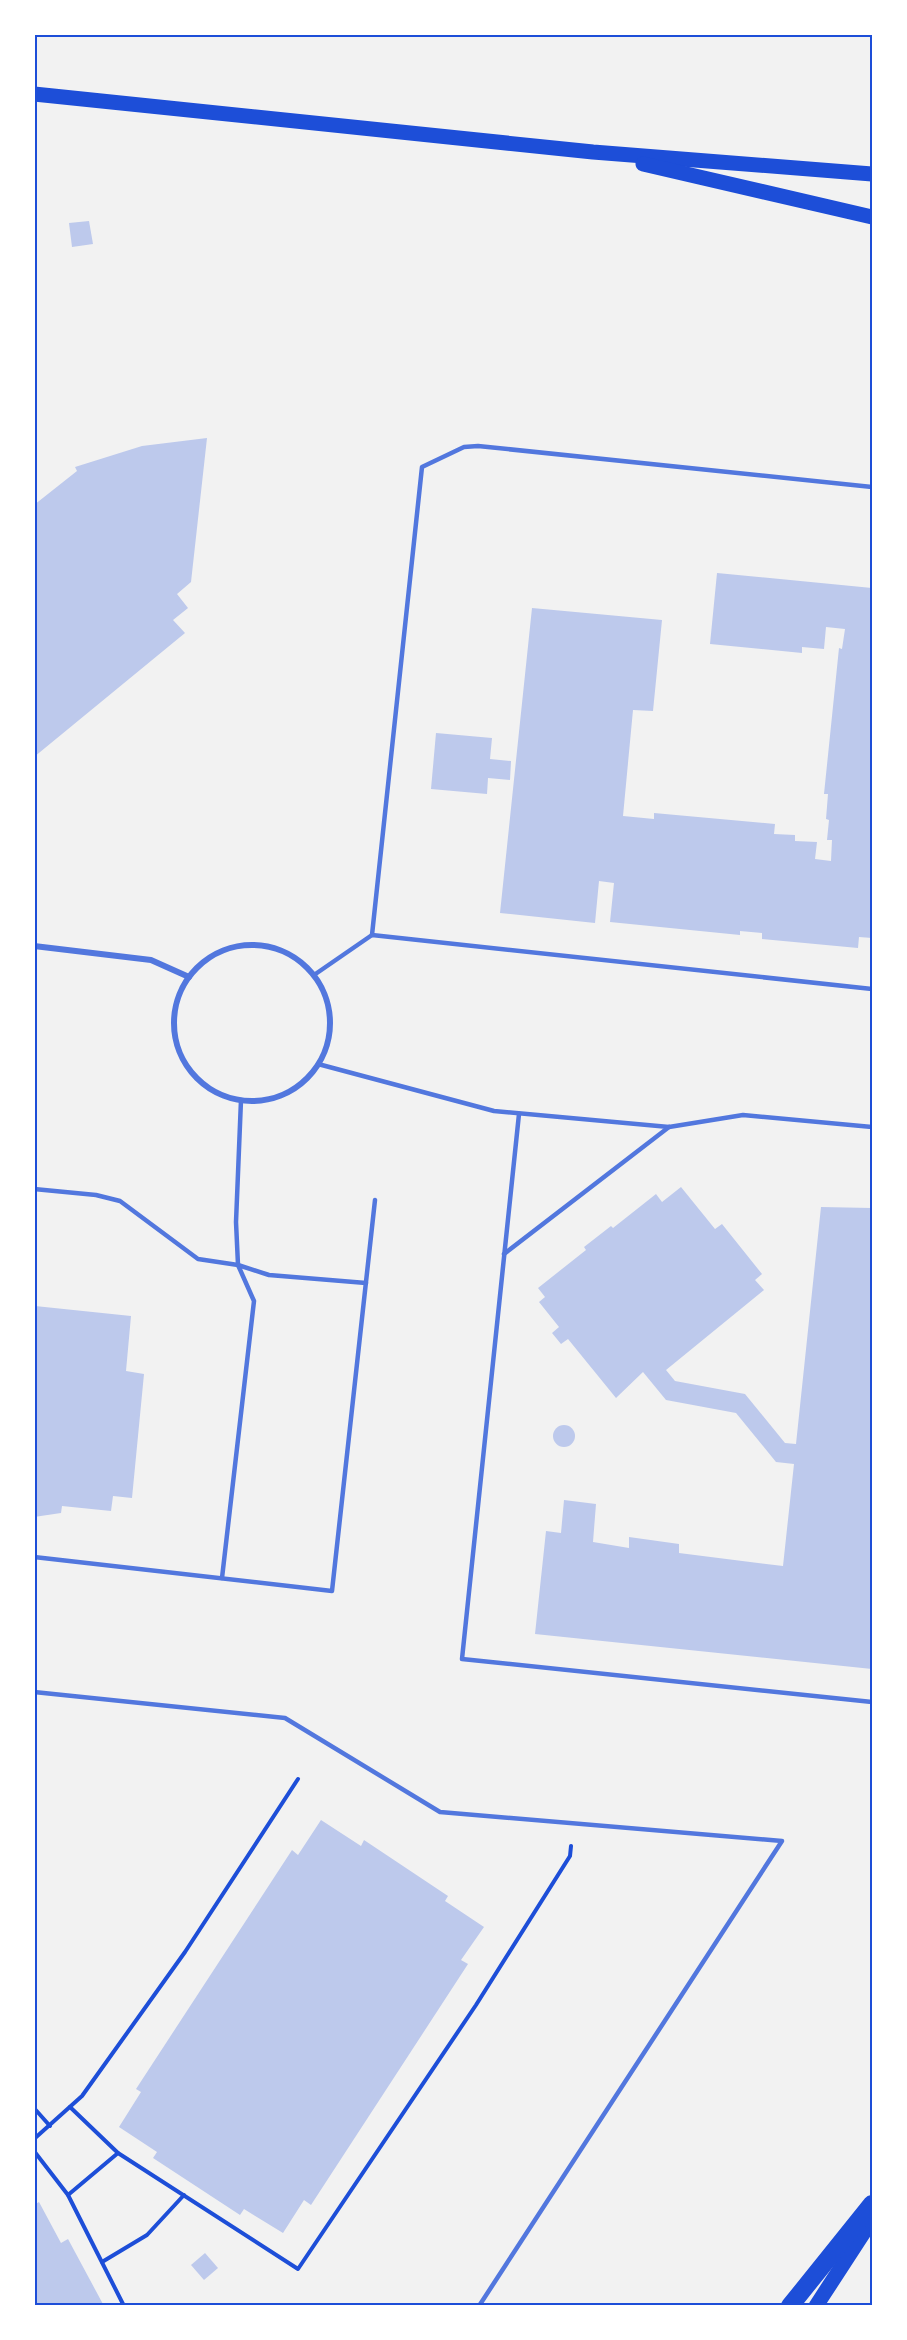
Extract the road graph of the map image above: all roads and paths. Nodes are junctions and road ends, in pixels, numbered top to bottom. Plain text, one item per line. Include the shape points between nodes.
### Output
1 (34, 94) edge
2 (593, 152) junction
3 (873, 174) edge
4 (873, 217) edge
5 (873, 487) edge
6 (372, 935) junction
7 (34, 945) edge
8 (314, 975) junction
9 (189, 978) junction
10 (873, 989) edge
11 (318, 1064) junction
12 (241, 1100) junction
13 (519, 1114) junction
14 (669, 1127) junction
15 (873, 1127) edge
16 (34, 1189) edge
17 (375, 1200) dead end
18 (504, 1254) junction
19 (238, 1265) junction
20 (366, 1283) junction
21 (34, 1557) edge
22 (222, 1578) junction
23 (34, 1692) edge
24 (873, 1702) edge
25 (298, 1779) dead end
26 (573, 1823) junction
27 (70, 2107) junction
28 (34, 2108) edge
29 (50, 2126) junction
30 (34, 2139) edge
31 (34, 2151) edge
32 (118, 2153) junction
33 (68, 2195) junction
34 (184, 2195) junction
35 (873, 2204) edge
36 (873, 2220) edge
37 (102, 2262) junction
38 (124, 2306) edge
39 (479, 2306) edge
40 (790, 2306) edge
41 (816, 2306) edge

1 - 2 main road
2 - 3 main road
2 - 4 main road
5 - 6 lane via 478,446 464,447 422,467
6 - 8 lane
6 - 10 lane
7 - 9 street via 151,960
8 - 9 street via 296,957 256,944 225,949 199,964
8 - 11 street via 326,995 331,1027
9 - 12 street via 182,987 173,1019 180,1055 194,1076 215,1092
11 - 12 street via 305,1082 278,1097
11 - 13 lane via 494,1112
12 - 19 lane
13 - 14 lane
13 - 18 lane
14 - 15 lane via 743,1114
14 - 18 lane
16 - 19 lane via 120,1201 198,1259
17 - 20 lane
18 - 24 lane via 462,1659
19 - 20 lane via 269,1275
19 - 22 lane via 254,1301
20 - 22 lane via 332,1591
21 - 22 lane
23 - 26 lane via 285,1718 440,1812
25 - 27 path via 185,1952 82,2096
26 - 34 path via 570,1856 477,2006 298,2269
26 - 39 lane via 782,1841
27 - 29 path
27 - 32 path
28 - 29 path
29 - 30 path
31 - 33 path
32 - 33 path
32 - 34 path
33 - 37 path
34 - 37 path via 147,2235
35 - 40 highway
36 - 41 main road
37 - 38 path

